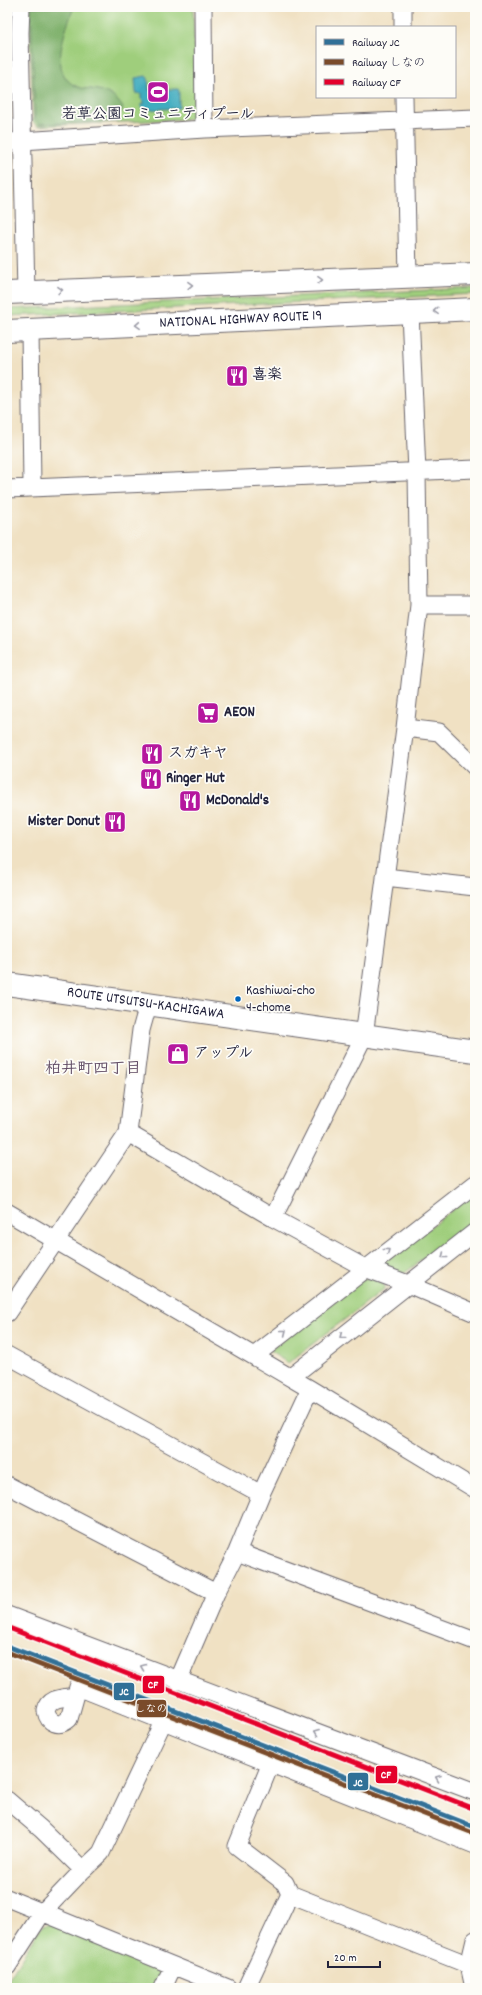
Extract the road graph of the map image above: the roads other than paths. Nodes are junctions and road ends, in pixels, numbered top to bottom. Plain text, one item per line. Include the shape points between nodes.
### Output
1 (21, 7) edge
2 (203, 7) edge
3 (403, 7) edge
4 (403, 26) edge
5 (14, 34) edge
6 (404, 98) edge
7 (475, 118) edge
8 (404, 121) junction
9 (204, 129) junction
10 (15, 141) edge
11 (475, 274) edge
12 (408, 276) junction
13 (16, 292) edge
14 (475, 309) edge
15 (410, 312) junction
16 (30, 330) junction
17 (7, 331) edge
18 (475, 469) edge
19 (417, 472) junction
20 (32, 487) junction
21 (7, 489) edge
22 (419, 605) junction
23 (475, 605) edge
24 (405, 728) junction
25 (475, 767) edge
26 (385, 877) junction
27 (475, 887) edge
28 (7, 984) edge
29 (148, 1005) junction
30 (364, 1036) junction
31 (475, 1051) edge
32 (128, 1133) junction
33 (475, 1184) edge
34 (7, 1212) edge
35 (273, 1218) junction
36 (475, 1232) edge
37 (56, 1241) junction
38 (364, 1268) junction
39 (408, 1284) junction
40 (7, 1313) edge
41 (475, 1313) edge
42 (7, 1354) edge
43 (254, 1356) junction
44 (291, 1377) junction
45 (310, 1389) junction
46 (7, 1484) edge
47 (475, 1489) edge
48 (261, 1494) junction
49 (237, 1552) junction
50 (216, 1593) junction
51 (7, 1615) edge
52 (475, 1641) edge
53 (178, 1681) junction
54 (75, 1696) dead end
55 (163, 1722) junction
56 (271, 1764) junction
57 (475, 1792) edge
58 (7, 1800) edge
59 (475, 1845) edge
60 (83, 1870) junction
61 (290, 1894) junction
62 (7, 1898) edge
63 (42, 1912) junction
64 (475, 1940) edge
65 (173, 1966) junction
66 (469, 1966) junction
67 (7, 1967) edge
68 (163, 1988) edge
69 (228, 1988) edge
70 (246, 1988) edge
71 (474, 1988) edge

1 - 5 street
2 - 9 street
3 - 4 street
5 - 10 street
6 - 8 street
7 - 8 street
8 - 9 street
8 - 12 street
9 - 10 street
10 - 13 street
11 - 12 main road
13 -> 12 main road
14 -> 15 main road, NATIONAL HIGHWAY ROUTE 19
15 -> 16 main road, NATIONAL HIGHWAY ROUTE 19
15 - 19 street
16 - 17 main road, NATIONAL HIGHWAY ROUTE 19
16 - 20 street
18 - 19 street
19 - 20 street
19 - 22 street
20 - 21 street
22 - 23 street
22 - 24 street
24 - 25 street via 439,732
24 - 26 street
26 - 27 street
26 - 30 street
28 - 29 main road, ROUTE UTSUTSU-KACHIGAWA
29 - 30 main road, ROUTE UTSUTSU-KACHIGAWA
29 - 32 street via 141,1030
30 - 31 main road, ROUTE UTSUTSU-KACHIGAWA
30 - 35 street
32 - 35 street
32 - 37 street
38 -> 33 street
34 - 37 street
35 - 38 street
36 -> 39 street
37 - 40 street
37 - 43 street
38 - 39 street
43 -> 38 street
39 - 41 street
39 -> 44 street
42 - 48 street
43 - 44 street
44 - 45 street
45 - 47 street
45 - 48 street
46 - 50 street
48 - 49 street
49 - 50 street
49 - 52 street
50 - 53 street
53 -> 51 street
57 -> 53 street
54 - 55 street via 78,1687
55 - 56 street
55 - 60 street via 102,1853
56 - 59 street
56 - 61 street via 237,1846 285,1883
58 - 60 street
60 - 63 street
61 - 66 street
61 - 70 street
62 - 63 street
63 - 65 street
63 - 67 street
64 - 66 street
65 - 68 street
65 - 69 street
66 - 71 street

